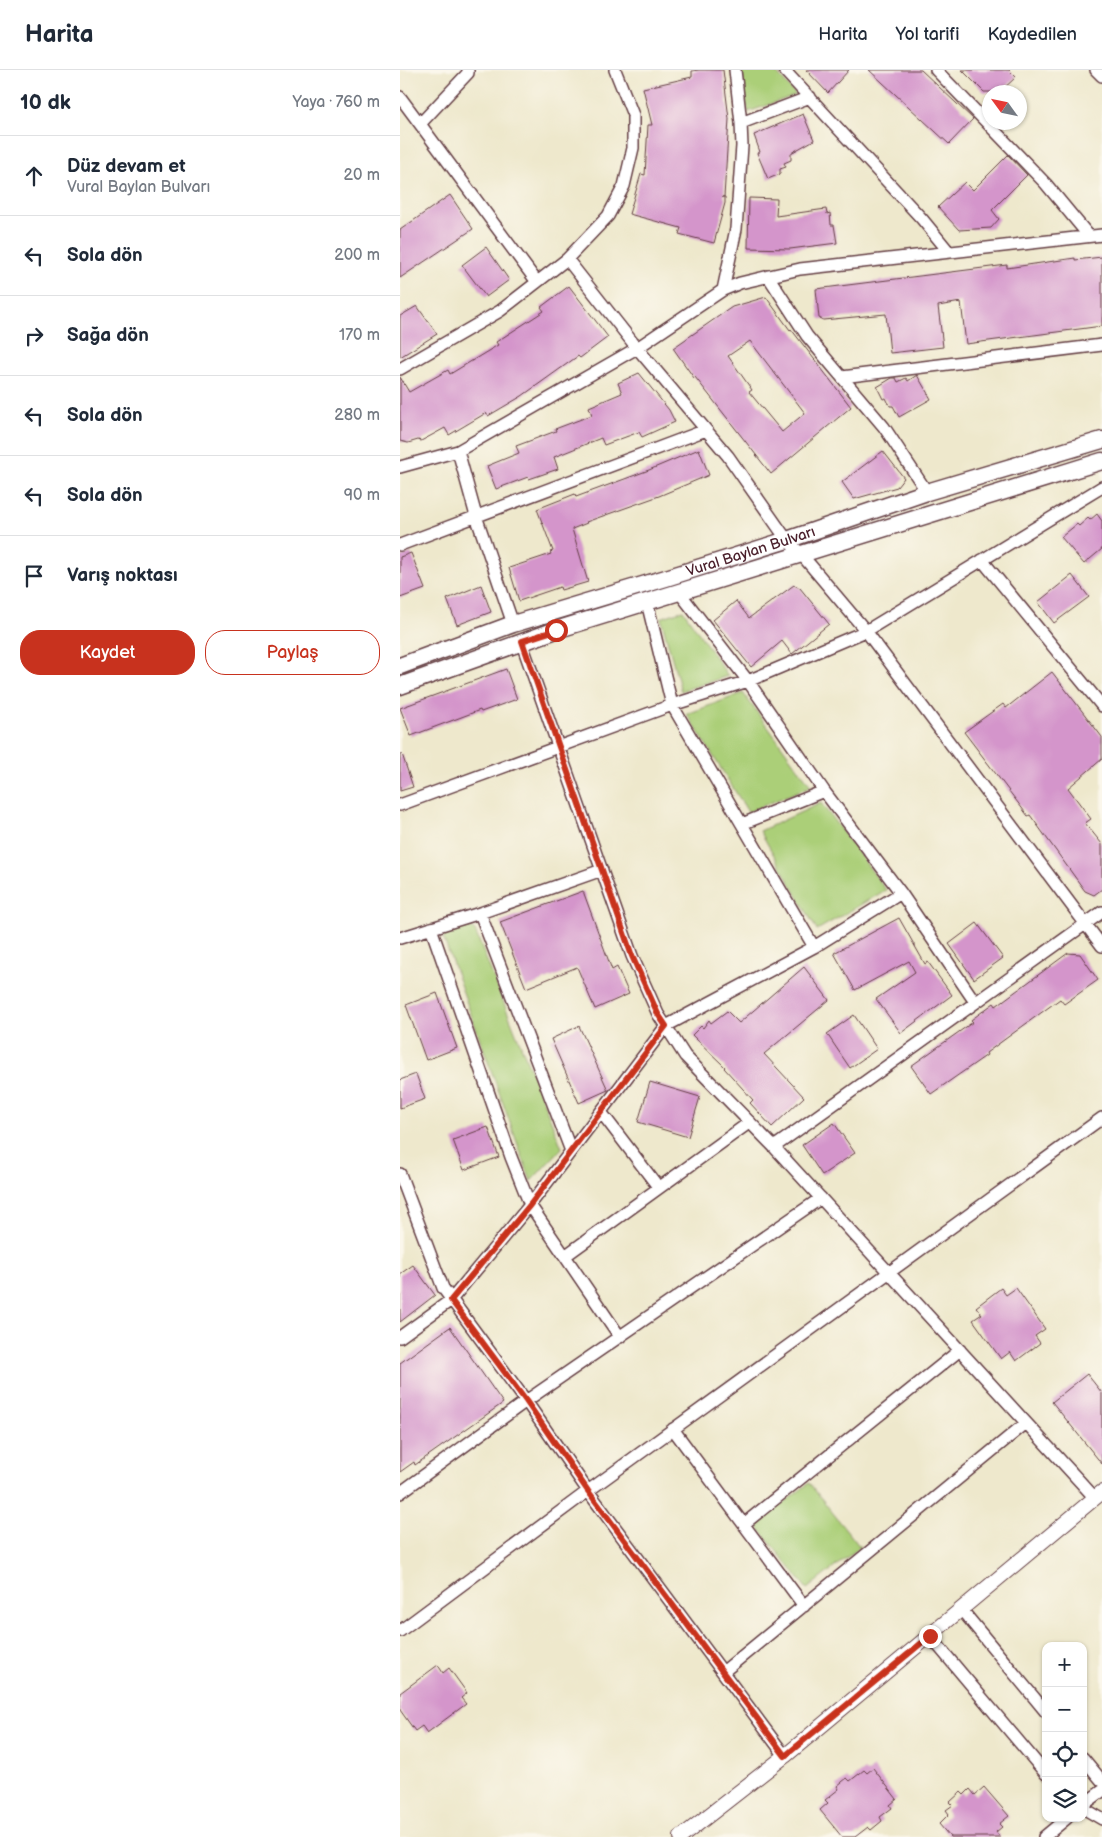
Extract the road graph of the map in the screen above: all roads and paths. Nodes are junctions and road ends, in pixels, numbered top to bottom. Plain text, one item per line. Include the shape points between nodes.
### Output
1 (468, 70) edge
2 (615, 70) edge
3 (735, 70) edge
4 (784, 70) edge
5 (936, 70) edge
6 (1096, 70) edge
7 (1102, 76) edge
8 (810, 97) junction
9 (400, 98) edge
10 (742, 123) junction
11 (420, 124) junction
12 (1102, 235) edge
13 (1089, 236) junction
14 (949, 252) junction
15 (567, 259) junction
16 (768, 276) junction
17 (536, 282) junction
18 (723, 290) junction
19 (1102, 345) edge
20 (637, 348) junction
21 (400, 369) edge
22 (842, 378) junction
23 (706, 430) junction
24 (1102, 440) edge
25 (458, 452) junction
26 (1102, 461) edge
27 (400, 467) edge
28 (1102, 487) edge
29 (927, 492) junction
30 (476, 516) junction
31 (787, 540) junction
32 (400, 545) edge
33 (802, 554) junction
34 (982, 560) junction
35 (679, 592) junction
36 (647, 602) junction
37 (513, 624) junction
38 (866, 631) junction
39 (522, 641) junction
40 (400, 666) edge
41 (748, 681) junction
42 (400, 686) edge
43 (672, 705) junction
44 (1102, 706) edge
45 (559, 745) junction
46 (824, 791) junction
47 (400, 805) edge
48 (742, 824) junction
49 (602, 870) junction
50 (901, 893) junction
51 (1102, 912) edge
52 (480, 913) junction
53 (1085, 924) junction
54 (431, 928) junction
55 (400, 938) edge
56 (1102, 946) edge
57 (814, 947) junction
58 (975, 1002) junction
59 (666, 1026) junction
60 (601, 1112) junction
61 (1102, 1118) edge
62 (750, 1122) junction
63 (774, 1147) junction
64 (571, 1151) junction
65 (400, 1174) edge
66 (659, 1188) junction
67 (821, 1198) junction
68 (530, 1205) junction
69 (565, 1256) junction
70 (888, 1272) junction
71 (451, 1300) junction
72 (400, 1337) edge
73 (620, 1337) junction
74 (960, 1350) junction
75 (526, 1401) junction
76 (1026, 1423) junction
77 (673, 1429) junction
78 (588, 1491) junction
79 (400, 1492) edge
80 (1098, 1495) edge
81 (744, 1524) junction
82 (804, 1606) junction
83 (961, 1609) junction
84 (400, 1630) edge
85 (930, 1636) junction
86 (723, 1672) junction
87 (1042, 1707) edge
88 (785, 1756) junction
89 (1087, 1763) edge
90 (1042, 1769) edge
91 (1102, 1781) edge
92 (1102, 1791) edge
93 (1087, 1804) edge
94 (1087, 1810) edge
95 (1102, 1819) edge
96 (1062, 1822) edge
97 (681, 1837) edge
98 (1044, 1837) edge

1 - 11 street
2 - 15 street via 633,115 633,148 624,186 608,216
3 - 10 street
4 - 8 street
5 - 13 street via 1046,184
6 - 7 street
8 - 10 street
8 - 14 street
9 - 11 street
10 - 18 street via 736,229
11 - 17 street
12 - 13 street
13 - 14 street
14 - 16 street via 800,269
15 - 17 street
15 - 20 street
16 - 18 street
16 - 22 street via 808,336
17 - 21 street via 500,311
18 - 20 street
19 - 22 street
20 - 23 street
20 - 25 street
22 - 29 street via 884,427
23 - 30 street
23 - 31 street
24 - 29 main road, Vural Baylan Bulvarı
25 - 27 street
25 - 30 street
26 - 33 main road, Vural Baylan Bulvarı
28 - 34 street
29 - 31 main road, Vural Baylan Bulvarı
30 - 32 street
30 - 37 street
31 - 33 street
31 - 37 main road, Vural Baylan Bulvarı
33 - 35 main road, Vural Baylan Bulvarı
33 - 38 street
34 - 38 street
34 - 44 street
35 - 36 main road, Vural Baylan Bulvarı
35 - 41 street
36 - 39 main road, Vural Baylan Bulvarı
36 - 43 street
37 - 40 main road, Vural Baylan Bulvarı
38 - 41 street
38 - 53 street
39 - 42 main road, Vural Baylan Bulvarı
39 - 45 street
41 - 43 street
41 - 46 street
43 - 45 street
43 - 48 street
45 - 47 street
45 - 49 street
46 - 48 street
46 - 50 street
48 - 57 street
49 - 52 street
49 - 59 street via 632,956
50 - 57 street
50 - 58 street
51 - 53 street
52 - 54 street
52 - 64 street
53 - 56 street
53 - 58 street
54 - 55 street
54 - 68 street
57 - 59 street
58 - 63 street
59 - 60 street
59 - 62 street via 685,1056
60 - 64 street
60 - 66 street
61 - 70 street
62 - 63 street
62 - 66 street
63 - 67 street
64 - 68 street
65 - 71 street via 443,1288
66 - 69 street
67 - 70 street
67 - 73 street
68 - 69 street
68 - 71 street
69 - 73 street
70 - 74 street
70 - 77 street
71 - 72 street
71 - 75 street
73 - 75 street
74 - 76 street
74 - 81 street
75 - 78 street
75 - 79 street
76 - 80 street
76 - 82 street
77 - 78 street
77 - 81 street
78 - 84 street
78 - 86 street
80 - 83 street
81 - 82 street
82 - 86 street
83 - 85 street
83 - 87 street
85 - 88 street
85 - 90 street
86 - 88 street
88 - 97 street
89 - 91 street
92 - 93 street
94 - 95 street
96 - 98 street

